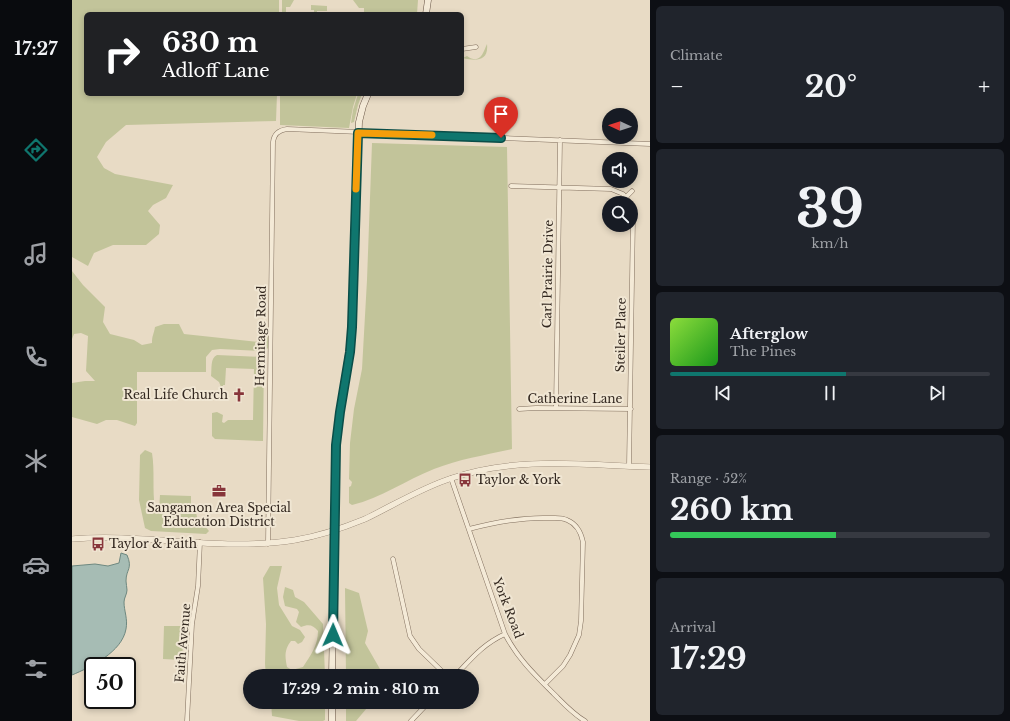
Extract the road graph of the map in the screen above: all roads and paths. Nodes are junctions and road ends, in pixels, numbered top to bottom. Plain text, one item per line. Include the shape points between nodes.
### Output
1 (428, 0) edge
2 (426, 12) edge
3 (476, 47) dead end
4 (464, 49) edge
5 (367, 96) edge
6 (358, 133) junction
7 (560, 140) junction
8 (650, 144) edge
9 (511, 186) dead end
10 (559, 188) junction
11 (632, 191) dead end
12 (624, 196) edge
13 (627, 196) edge
14 (633, 232) edge
15 (556, 408) junction
16 (519, 409) dead end
17 (631, 409) junction
18 (630, 466) junction
19 (650, 466) edge
20 (451, 478) junction
21 (469, 529) junction
22 (334, 530) junction
23 (72, 539) edge
24 (200, 542) junction
25 (268, 544) junction
26 (393, 559) dead end
27 (505, 634) junction
28 (332, 669) edge
29 (440, 669) edge
30 (462, 669) edge
31 (544, 684) junction
32 (332, 709) edge
33 (422, 709) edge
34 (187, 721) edge
35 (332, 721) edge
36 (411, 721) edge
37 (585, 721) edge

1 - 2 main road
3 - 4 street
5 - 6 main road via 360,116
6 - 7 street
6 - 22 main road via 352,327 336,445
6 - 25 street, Hermitage Road via 287,129 279,131 274,137
7 - 8 street
7 - 10 street, Carl Prairie Drive
9 - 10 street
10 - 12 street via 611,189
10 - 15 street, Carl Prairie Drive
11 - 13 street
14 - 17 street, Steiler Place
15 - 16 street, Catherine Lane
15 - 17 street, Catherine Lane
17 - 18 street, Steiler Place
18 - 19 street
18 - 20 street via 519,464
20 - 21 street, York Road
20 - 22 street via 365,519
21 - 27 street, York Road
21 - 31 street via 500,521 535,517 567,520 579,530 582,537 581,621 577,641 563,666
22 - 25 street via 308,538
22 - 28 main road
23 - 24 street
24 - 25 street
24 - 34 street, Faith Avenue via 198,586 192,624
26 - 29 street via 410,636 419,649
27 - 30 street via 492,640
27 - 31 street, York Road via 519,657
31 - 37 street, York Road
32 - 35 main road
33 - 36 street

